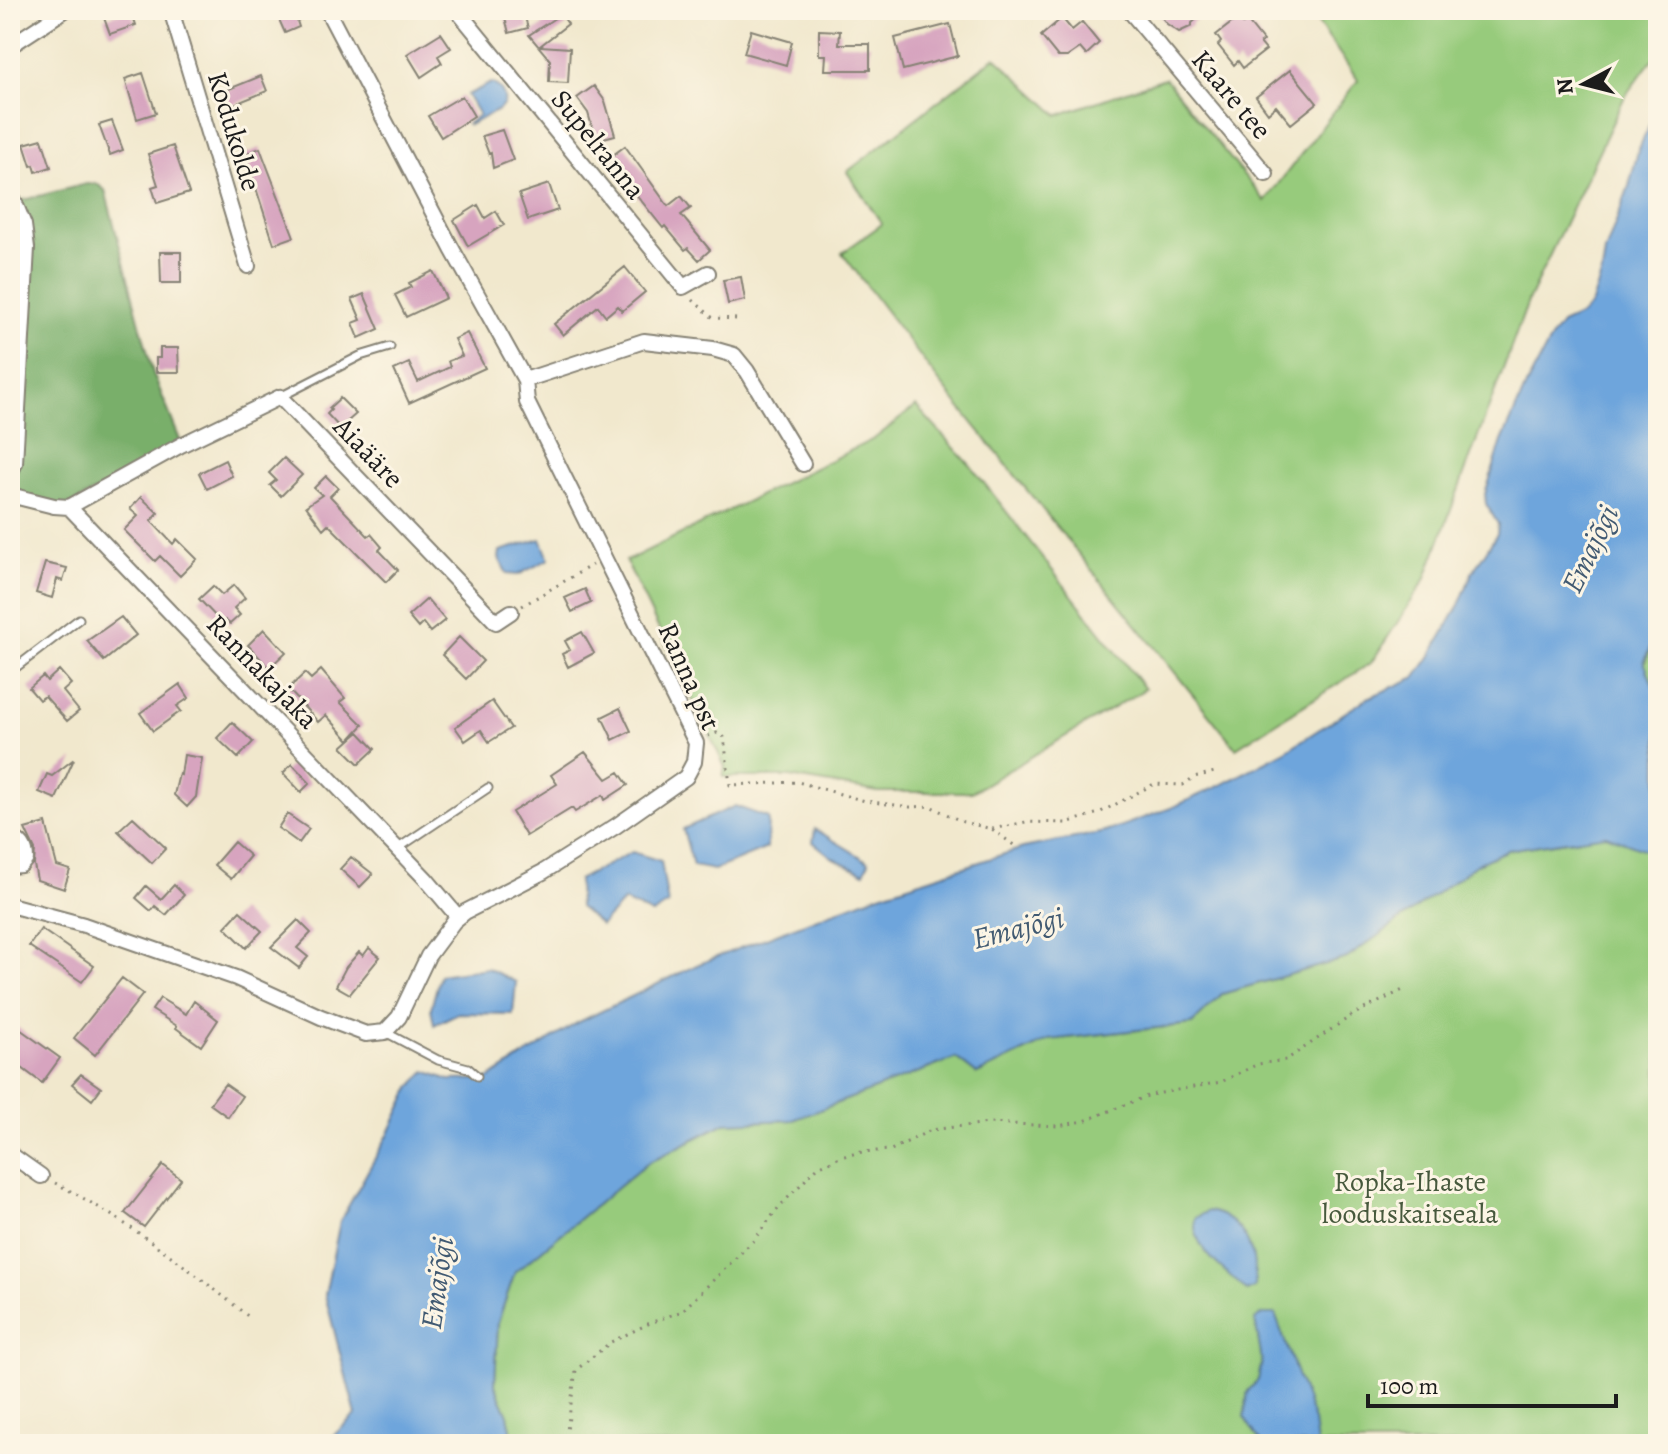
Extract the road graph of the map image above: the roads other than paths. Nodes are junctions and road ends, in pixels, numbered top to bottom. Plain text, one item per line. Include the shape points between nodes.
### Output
1 (65, 10) edge
2 (171, 10) edge
3 (327, 10) edge
4 (457, 10) edge
5 (1129, 10) edge
6 (10, 46) edge
7 (1266, 174) dead end
8 (10, 191) edge
9 (248, 266) dead end
10 (708, 273) dead end
11 (390, 347) dead end
12 (525, 380) junction
13 (280, 397) junction
14 (803, 464) dead end
15 (10, 474) edge
16 (10, 495) edge
17 (69, 507) junction
18 (511, 612) road end
19 (79, 619) dead end
20 (10, 672) edge
21 (488, 788) dead end
22 (10, 839) edge
23 (397, 849) junction
24 (10, 866) edge
25 (10, 905) edge
26 (458, 917) junction
27 (385, 1032) junction
28 (477, 1076) dead end
29 (10, 1154) edge
30 (41, 1176) road end

1 - 6 street
2 - 9 street, Kodukolde
3 - 12 street, Ranna pst
4 - 10 street, Supelranna via 683,287
5 - 7 street, Kaare tee
8 - 15 street via 27,248 15,463
11 - 13 lane via 360,356
12 - 14 street via 644,341 734,355
12 - 26 street, Ranna pst via 527,402 696,743 694,762 686,777 616,826
13 - 17 street
13 - 18 street, Aiaääre via 496,622
16 - 17 street
17 - 23 street, Rannakajaka
19 - 20 lane
21 - 23 lane
22 - 24 street via 20,843 26,859
23 - 26 street, Rannakajaka
25 - 27 street via 236,978 366,1034
26 - 27 street, Ranna pst via 428,956 399,1017
27 - 28 lane
29 - 30 street

